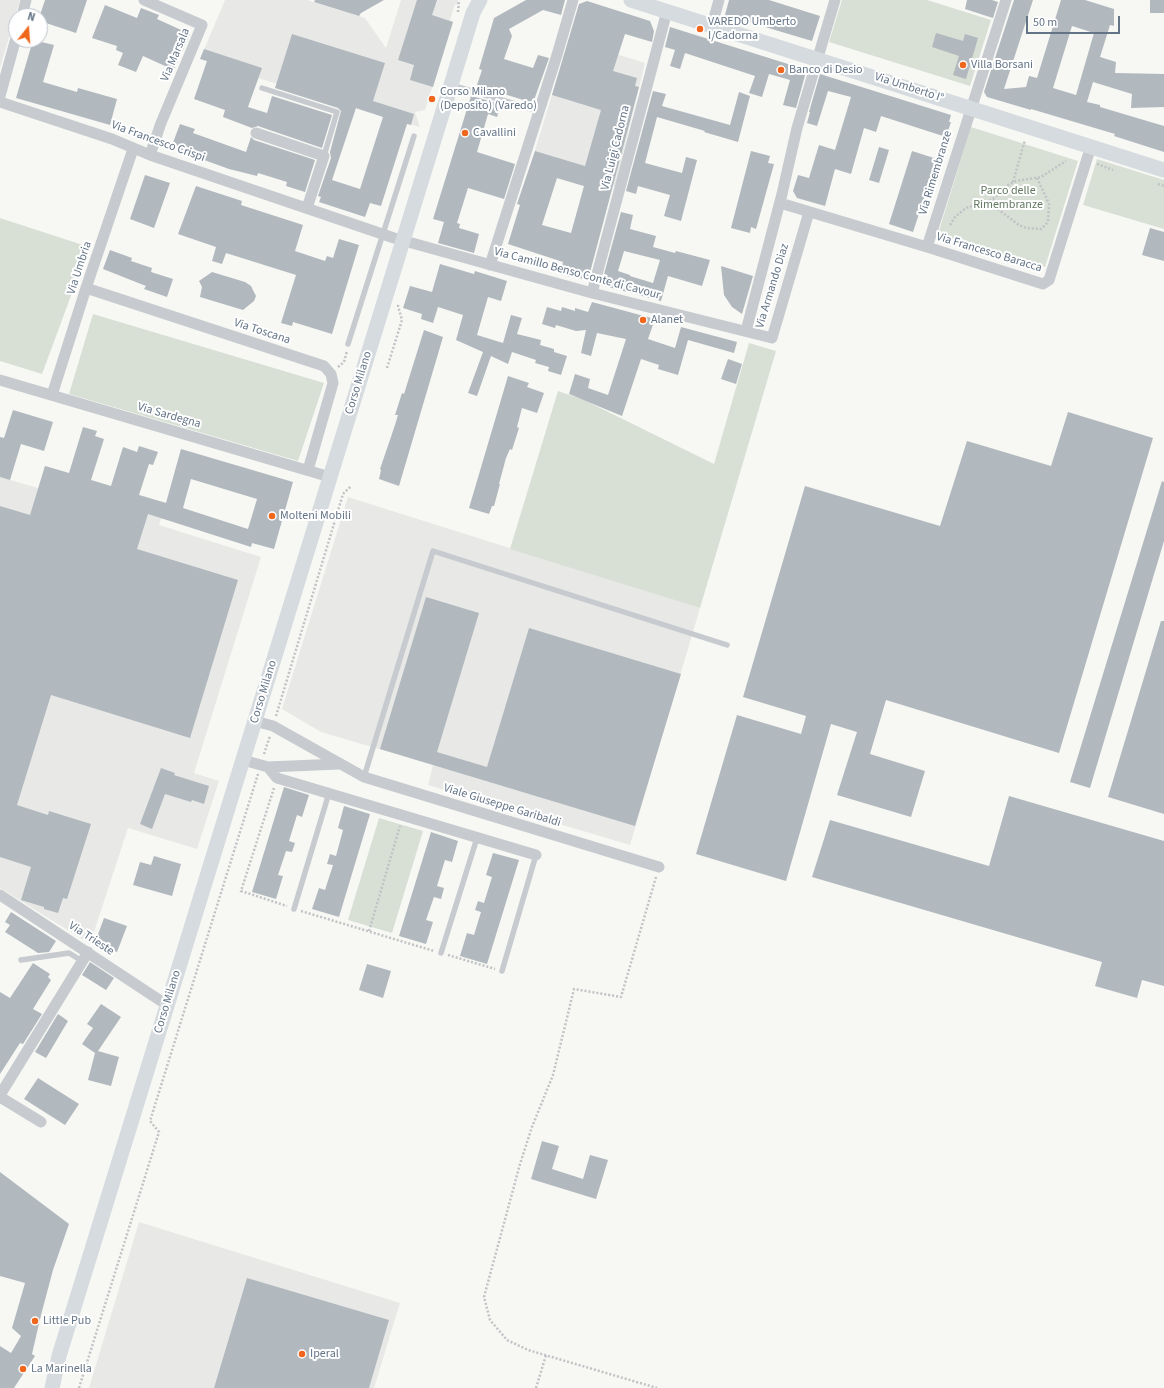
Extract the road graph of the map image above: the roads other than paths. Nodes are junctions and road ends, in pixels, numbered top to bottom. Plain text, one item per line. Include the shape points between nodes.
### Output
1 (144, 0) edge
2 (573, 0) edge
3 (631, 0) edge
4 (719, 0) edge
5 (834, 0) edge
6 (1006, 0) edge
7 (476, 4) edge
8 (667, 11) junction
9 (712, 25) junction
10 (13, 48) edge
11 (817, 59) junction
12 (451, 85) junction
13 (262, 88) dead end
14 (0, 96) edge
15 (0, 102) edge
16 (971, 107) junction
17 (539, 111) junction
18 (256, 133) dead end
19 (414, 136) dead end
20 (1091, 146) junction
21 (133, 149) junction
22 (150, 155) junction
23 (324, 156) junction
24 (1164, 170) edge
25 (780, 203) junction
26 (307, 208) junction
27 (809, 212) junction
28 (382, 234) junction
29 (403, 241) junction
30 (927, 247) junction
31 (490, 265) junction
32 (86, 288) junction
33 (592, 293) junction
34 (746, 331) junction
35 (348, 344) road end
36 (0, 380) edge
37 (52, 395) junction
38 (308, 470) junction
39 (330, 477) junction
40 (727, 645) dead end
41 (255, 721) junction
42 (243, 760) junction
43 (340, 764) junction
44 (265, 766) junction
45 (364, 777) junction
46 (329, 793) junction
47 (477, 838) junction
48 (536, 855) joint
49 (659, 867) road end
50 (0, 895) edge
51 (294, 909) road end
52 (441, 953) road end
53 (85, 956) junction
54 (21, 960) dead end
55 (502, 971) road end
56 (167, 1005) junction
57 (0, 1096) edge
58 (41, 1122) dead end
59 (55, 1372) junction
60 (52, 1388) edge
61 (56, 1388) edge

1 - 22 street, Via Marsala via 202,25
2 - 17 street
3 - 8 main road, Via Umberto I°
4 - 9 street
5 - 11 street, Via Armando Diaz
6 - 16 street, Via Rimembranze
7 - 12 main road, Corso Milano
8 - 9 main road, Via Umberto I°
8 - 33 street, Via Luigi Cadorna
9 - 11 main road, Via Umberto I°
10 - 14 street
11 - 16 main road, Via Umberto I°
11 - 25 street, Via Armando Diaz via 797,128
12 - 17 lane
12 - 29 main road, Corso Milano
13 - 23 lane via 338,112
15 - 21 street, Via Francesco Crispi via 112,139
16 - 20 main road, Via Umberto I°
16 - 30 street, Via Rimembranze
17 - 31 street
18 - 23 street
19 - 28 lane
20 - 24 main road, Via Umberto I°
20 - 30 street, Via Francesco Baracca via 1049,280 1043,284
21 - 22 street, Via Francesco Crispi
21 - 32 street, Via Umbria
22 - 26 street, Via Francesco Crispi
23 - 26 street
25 - 27 street
25 - 34 street, Via Armando Diaz
26 - 28 street, Via Francesco Crispi
27 - 30 street, Via Francesco Baracca
27 - 34 street, Via Armando Diaz via 772,338
28 - 29 street, Via Francesco Crispi
28 - 35 lane
29 - 31 street, Via Camillo Benso Conte di Cavour
29 - 39 main road, Corso Milano
31 - 33 street, Via Camillo Benso Conte di Cavour
32 - 37 street, Via Umbria
32 - 38 street, Via Toscana via 324,366 331,374 333,383
33 - 34 street, Via Camillo Benso Conte di Cavour
36 - 37 street, Via Sardegna
37 - 38 street, Via Sardegna
38 - 39 street, Via Sardegna
39 - 41 main road, Corso Milano
40 - 45 lane via 433,552
41 - 42 main road, Corso Milano
41 - 43 street, Viale Giuseppe Garibaldi via 273,726
42 - 44 street
42 - 56 main road, Corso Milano
43 - 44 street
43 - 45 street, Viale Giuseppe Garibaldi
44 - 46 street via 277,778
45 - 49 street, Viale Giuseppe Garibaldi
46 - 47 street
46 - 51 lane
47 - 48 street
47 - 52 lane
48 - 55 lane
50 - 53 street, Via Trieste
53 - 54 lane via 70,953
53 - 56 street, Via Trieste
53 - 57 street
56 - 59 main road, Corso Milano
57 - 58 street
59 - 60 main road, Corso Milano
59 - 61 main road, Corso Milano

